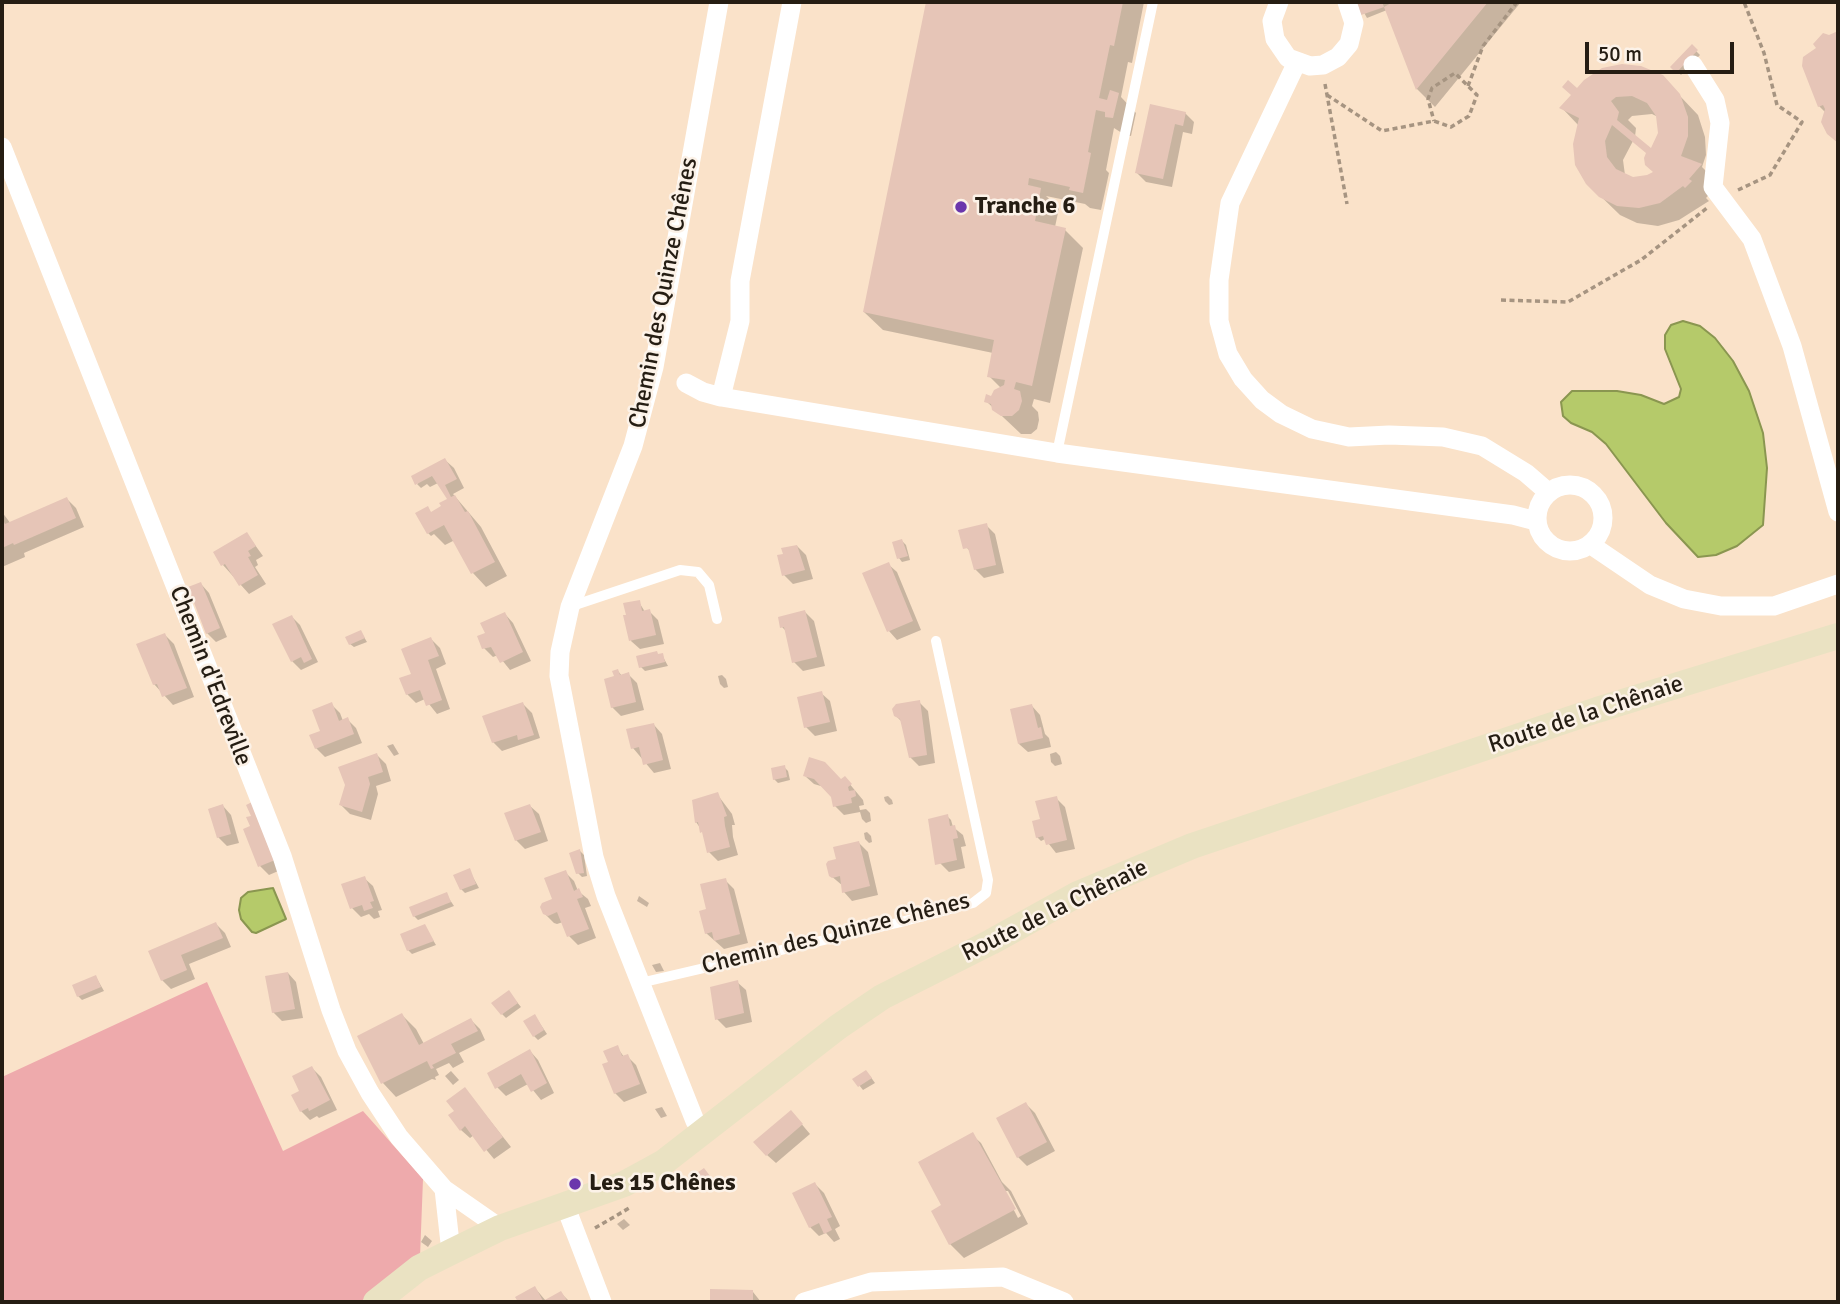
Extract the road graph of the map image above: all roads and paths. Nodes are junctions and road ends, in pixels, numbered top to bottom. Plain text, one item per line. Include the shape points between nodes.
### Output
1 (719, 2) edge
2 (792, 2) edge
3 (1153, 2) edge
4 (1279, 2) edge
5 (1347, 2) edge
6 (1517, 2) edge
7 (1297, 62) junction
8 (1322, 65) junction
9 (1693, 65) dead end
10 (1468, 86) junction
11 (1327, 95) junction
12 (1434, 121) junction
13 (2, 147) edge
14 (1347, 204) dead end
15 (686, 383) dead end
16 (721, 397) junction
17 (1057, 453) junction
18 (1548, 492) junction
19 (1838, 512) edge
20 (1536, 522) junction
21 (1591, 545) junction
22 (1838, 583) edge
23 (570, 607) junction
24 (717, 619) dead end
25 (1838, 636) edge
26 (936, 642) dead end
27 (640, 983) junction
28 (703, 1131) junction
29 (443, 1189) junction
30 (638, 1203) dead end
31 (565, 1205) junction
32 (500, 1228) junction
33 (595, 1228) dead end
34 (451, 1252) junction
35 (376, 1302) edge
36 (602, 1302) edge
37 (804, 1302) edge
38 (1064, 1302) edge

1 - 23 street, Chemin des Quinze Chênes via 654,368 633,446
2 - 16 street via 740,281 740,321
3 - 17 lane
4 - 7 street via 1272,21 1275,39
5 - 8 street via 1353,14 1353,36 1338,57
6 - 10 path via 1483,46
7 - 8 street
7 - 18 street via 1230,203 1219,280 1219,321 1228,354 1262,400 1312,429 1349,437 1443,437 1482,446
8 - 11 path
9 - 19 street via 1716,100 1720,123 1713,187 1752,239 1793,346
10 - 12 path via 1477,95 1469,116 1451,127
10 - 12 path via 1455,73 1432,88 1428,99
11 - 12 path via 1382,131
11 - 14 path
13 - 29 street, Chemin d'Edreville via 282,856 347,1051 399,1137
15 - 16 street
16 - 17 street
17 - 20 street via 1513,515
18 - 20 street via 1537,510
18 - 21 street via 1576,485 1598,501 1603,520
20 - 21 street via 1544,540 1561,551
21 - 22 street via 1650,585 1684,599 1721,606 1774,606
23 - 24 lane via 680,570 698,572 709,585
23 - 27 street, Chemin des Quinze Chênes via 559,652 559,676 594,857
25 - 28 street, Route de la Chênaie via 1597,710 1192,846 1078,894 882,997
26 - 27 lane, Chemin des Quinze Chênes via 988,880 986,893 973,903 922,917
27 - 28 street, Chemin des Quinze Chênes
28 - 31 street, Route de la Chênaie via 664,1162 624,1184
29 - 32 street, Chemin d'Edreville
29 - 34 street
30 - 33 path
31 - 32 street, Route de la Chênaie
31 - 36 street
32 - 34 street, Route de la Chênaie
34 - 35 street, Route de la Chênaie via 419,1268
37 - 38 street via 871,1282 1003,1277

